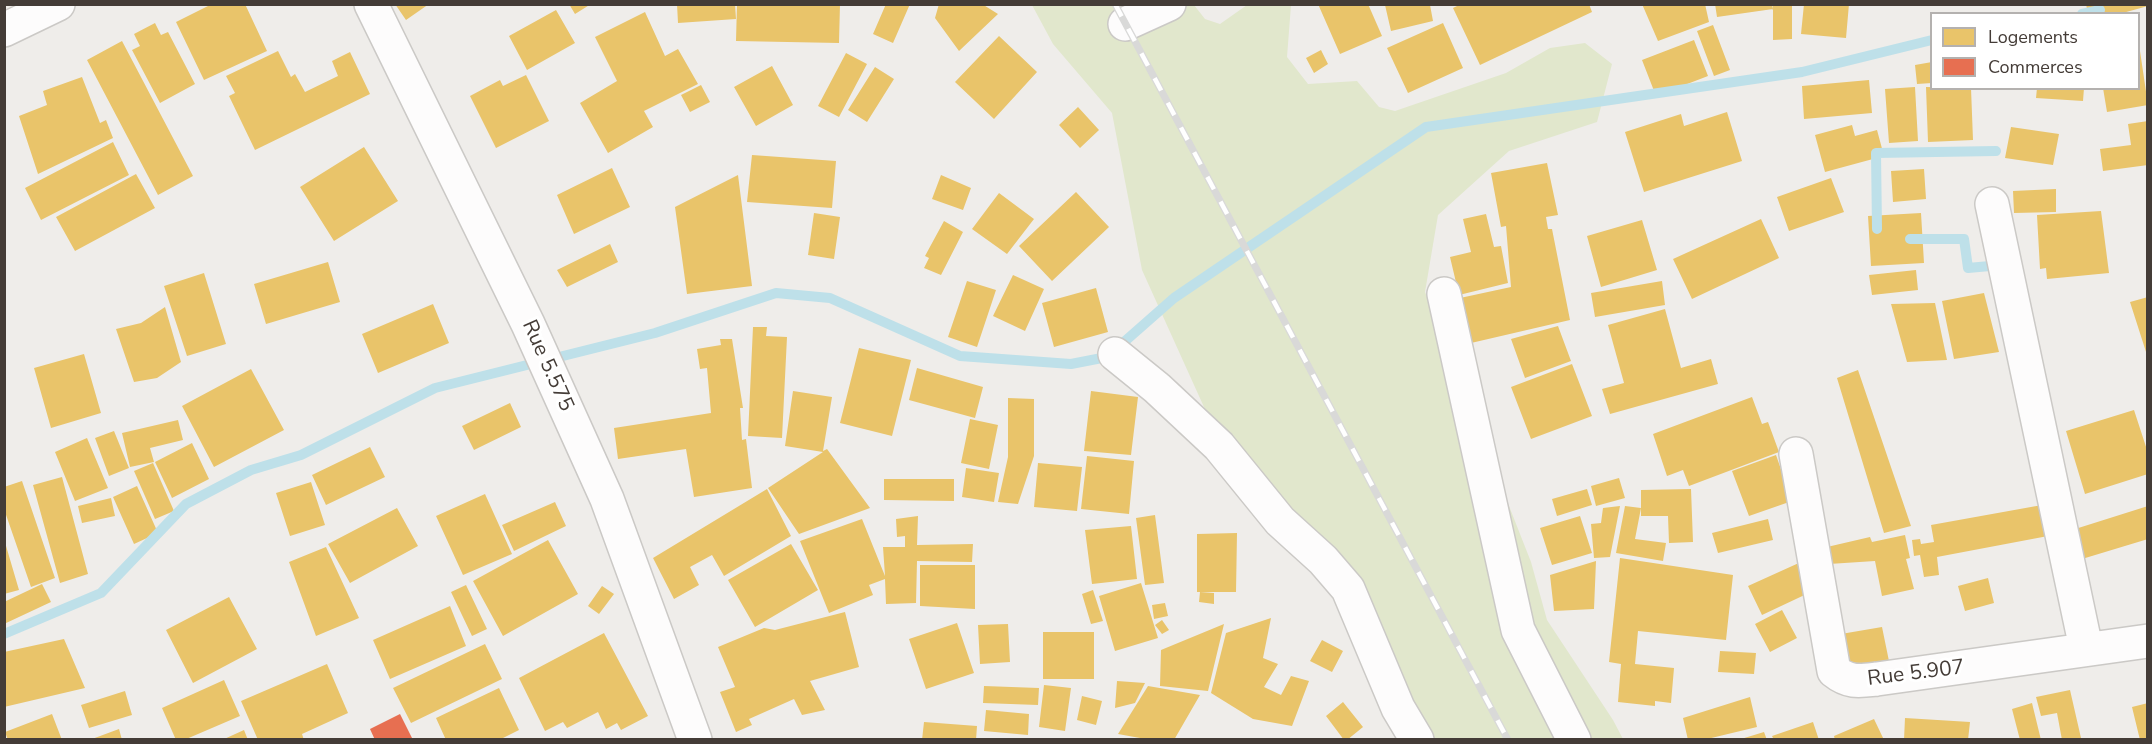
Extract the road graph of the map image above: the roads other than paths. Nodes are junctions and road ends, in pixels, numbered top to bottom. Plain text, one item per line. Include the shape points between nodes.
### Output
1 (58, 4) edge
2 (371, 4) edge
3 (1169, 4) edge
4 (1125, 24) dead end
5 (4, 30) edge
6 (1992, 204) dead end
7 (1444, 294) dead end
8 (1115, 354) dead end
9 (1797, 454) dead end
10 (2148, 641) edge
11 (2086, 648) junction
12 (694, 740) edge
13 (1417, 740) edge
14 (1574, 740) edge

1 - 5 street
2 - 12 street, Rue 5.575 via 528,324 607,499
3 - 4 street
6 - 11 street
7 - 14 street via 1518,630
8 - 13 street via 1219,446 1280,521 1348,589 1398,708
9 - 11 street, Rue 5.907 via 1834,671 1844,678 1853,682 1912,675
10 - 11 street, Rue 5.907

